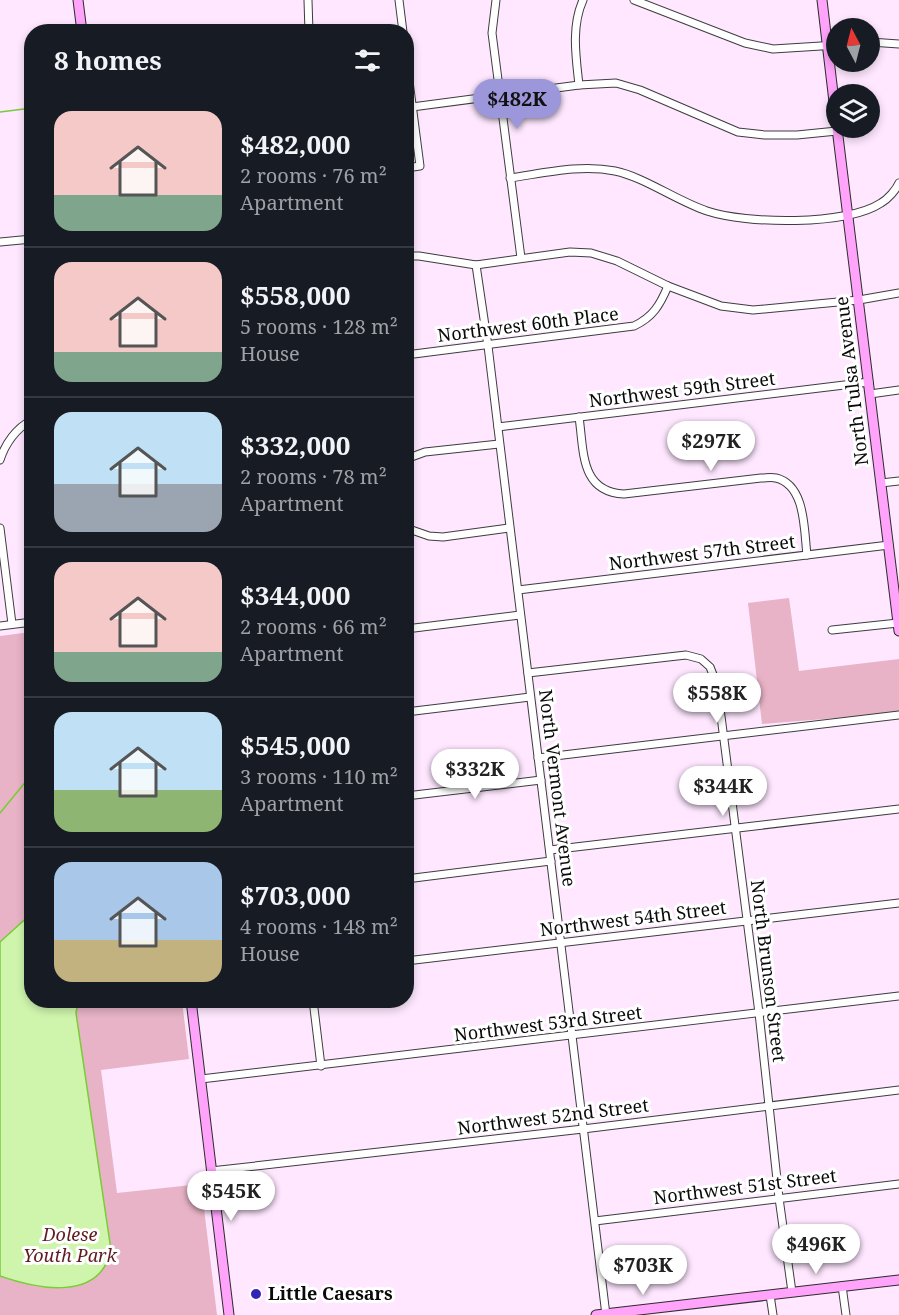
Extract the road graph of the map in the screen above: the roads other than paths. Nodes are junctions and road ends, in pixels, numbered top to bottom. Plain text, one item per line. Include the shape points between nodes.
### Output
1 (78, 0) edge
2 (399, 0) edge
3 (496, 0) edge
4 (583, 0) edge
5 (634, 0) edge
6 (822, 0) edge
7 (308, 1) edge
8 (826, 18) edge
9 (81, 24) edge
10 (309, 24) edge
11 (402, 24) edge
12 (880, 43) edge
13 (899, 44) edge
14 (826, 45) edge
15 (579, 85) junction
16 (500, 96) junction
17 (414, 106) edge
18 (414, 121) edge
19 (826, 131) edge
20 (838, 138) edge
21 (414, 167) edge
22 (510, 178) junction
23 (899, 183) edge
24 (848, 216) junction
25 (24, 239) edge
26 (0, 242) edge
27 (414, 256) edge
28 (521, 258) junction
29 (476, 265) junction
30 (668, 286) junction
31 (899, 293) edge
32 (859, 300) junction
33 (488, 346) junction
34 (414, 354) edge
35 (869, 382) junction
36 (899, 390) edge
37 (870, 394) junction
38 (579, 417) junction
39 (24, 425) edge
40 (498, 427) junction
41 (499, 444) junction
42 (414, 456) edge
43 (0, 460) edge
44 (899, 481) edge
45 (881, 483) junction
46 (0, 528) edge
47 (509, 528) junction
48 (414, 531) edge
49 (889, 545) junction
50 (807, 555) junction
51 (895, 560) edge
52 (518, 590) junction
53 (520, 615) junction
54 (24, 623) edge
55 (12, 624) junction
56 (0, 626) edge
57 (899, 626) edge
58 (414, 628) edge
59 (832, 630) dead end
60 (528, 672) junction
61 (530, 697) junction
62 (414, 711) edge
63 (899, 715) edge
64 (724, 735) junction
65 (538, 758) junction
66 (541, 780) junction
67 (414, 795) edge
68 (899, 809) edge
69 (735, 828) junction
70 (550, 850) junction
71 (551, 861) junction
72 (414, 878) edge
73 (899, 903) edge
74 (747, 921) junction
75 (561, 943) junction
76 (414, 960) edge
77 (899, 996) edge
78 (192, 1008) edge
79 (314, 1008) edge
80 (759, 1013) junction
81 (572, 1036) junction
82 (321, 1066) junction
83 (201, 1079) junction
84 (899, 1090) edge
85 (769, 1106) junction
86 (583, 1129) junction
87 (211, 1171) junction
88 (899, 1184) edge
89 (779, 1197) junction
90 (595, 1221) junction
91 (899, 1280) edge
92 (842, 1286) junction
93 (792, 1292) junction
94 (770, 1294) junction
95 (683, 1310) edge
96 (229, 1315) edge
97 (603, 1315) edge
98 (773, 1315) edge
99 (846, 1315) edge

1 - 9 main road
2 - 11 street
3 - 16 street via 492,33
4 - 15 street via 575,28
5 - 14 street via 745,43 773,49
6 - 8 main road, North Tulsa Avenue
7 - 10 street
12 - 13 street
15 - 16 street
15 - 19 street via 624,85 738,132 797,135
16 - 17 street
16 - 22 street
18 - 21 street via 420,166
20 - 24 main road, North Tulsa Avenue
22 - 24 street via 596,168 617,171 732,218 770,221
22 - 28 street
23 - 24 street via 882,203
24 - 32 main road, North Tulsa Avenue
25 - 26 street
27 - 29 street
28 - 29 street
28 - 30 street via 591,253
29 - 33 street, North Vermont Avenue
30 - 32 street via 721,306 753,310
30 - 33 street, Northwest 60th Place via 654,313 634,326
31 - 32 street
32 - 35 main road, North Tulsa Avenue
33 - 34 street, Northwest 60th Place
33 - 40 street, North Vermont Avenue
35 - 37 main road, North Tulsa Avenue
35 - 38 street, Northwest 59th Street
36 - 37 street
37 - 45 main road, North Tulsa Avenue
38 - 40 street, Northwest 59th Street
38 - 50 street via 592,481 612,494 761,478 786,483 800,504
39 - 43 street via 11,438
40 - 41 street, North Vermont Avenue
41 - 42 street
41 - 47 street, North Vermont Avenue
44 - 45 street
45 - 49 main road, North Tulsa Avenue
46 - 55 street
47 - 48 street via 443,537
47 - 52 street, North Vermont Avenue
49 - 50 street, Northwest 57th Street
49 - 51 main road, North Tulsa Avenue
50 - 52 street, Northwest 57th Street
51 - 57 main road, North Tulsa Avenue
52 - 53 street, North Vermont Avenue
53 - 58 street
53 - 60 street, North Vermont Avenue
54 - 55 street
55 - 56 street
57 - 59 street
60 - 61 street, North Vermont Avenue
60 - 64 street, North Brunson Street via 666,656 701,659 711,668 717,685
61 - 62 street
61 - 65 street, North Vermont Avenue
63 - 64 street
64 - 65 street
64 - 69 street, North Brunson Street
65 - 66 street, North Vermont Avenue
66 - 67 street
66 - 70 street, North Vermont Avenue
68 - 69 street
69 - 70 street
69 - 74 street, North Brunson Street
70 - 71 street, North Vermont Avenue
71 - 72 street
71 - 75 street, North Vermont Avenue
73 - 74 street, Northwest 54th Street
74 - 75 street, Northwest 54th Street
74 - 80 street, North Brunson Street
75 - 76 street, Northwest 54th Street
75 - 81 street, North Vermont Avenue
77 - 80 street, Northwest 53rd Street
78 - 83 main road
79 - 82 street
80 - 81 street, Northwest 53rd Street
80 - 85 street, North Brunson Street
81 - 82 street, Northwest 53rd Street
81 - 86 street, North Vermont Avenue
82 - 83 street, Northwest 53rd Street
83 - 87 main road
84 - 85 street, Northwest 52nd Street
85 - 86 street, Northwest 52nd Street
85 - 89 street, North Brunson Street
86 - 87 street, Northwest 52nd Street
86 - 90 street, North Vermont Avenue
87 - 96 main road
88 - 89 street, Northwest 51st Street
89 - 90 street, Northwest 51st Street
89 - 93 street, North Brunson Street
90 - 97 street, North Vermont Avenue
91 - 92 main road
92 - 93 main road
92 - 99 street
93 - 94 main road
94 - 95 main road
94 - 98 street
95 - 97 main road

